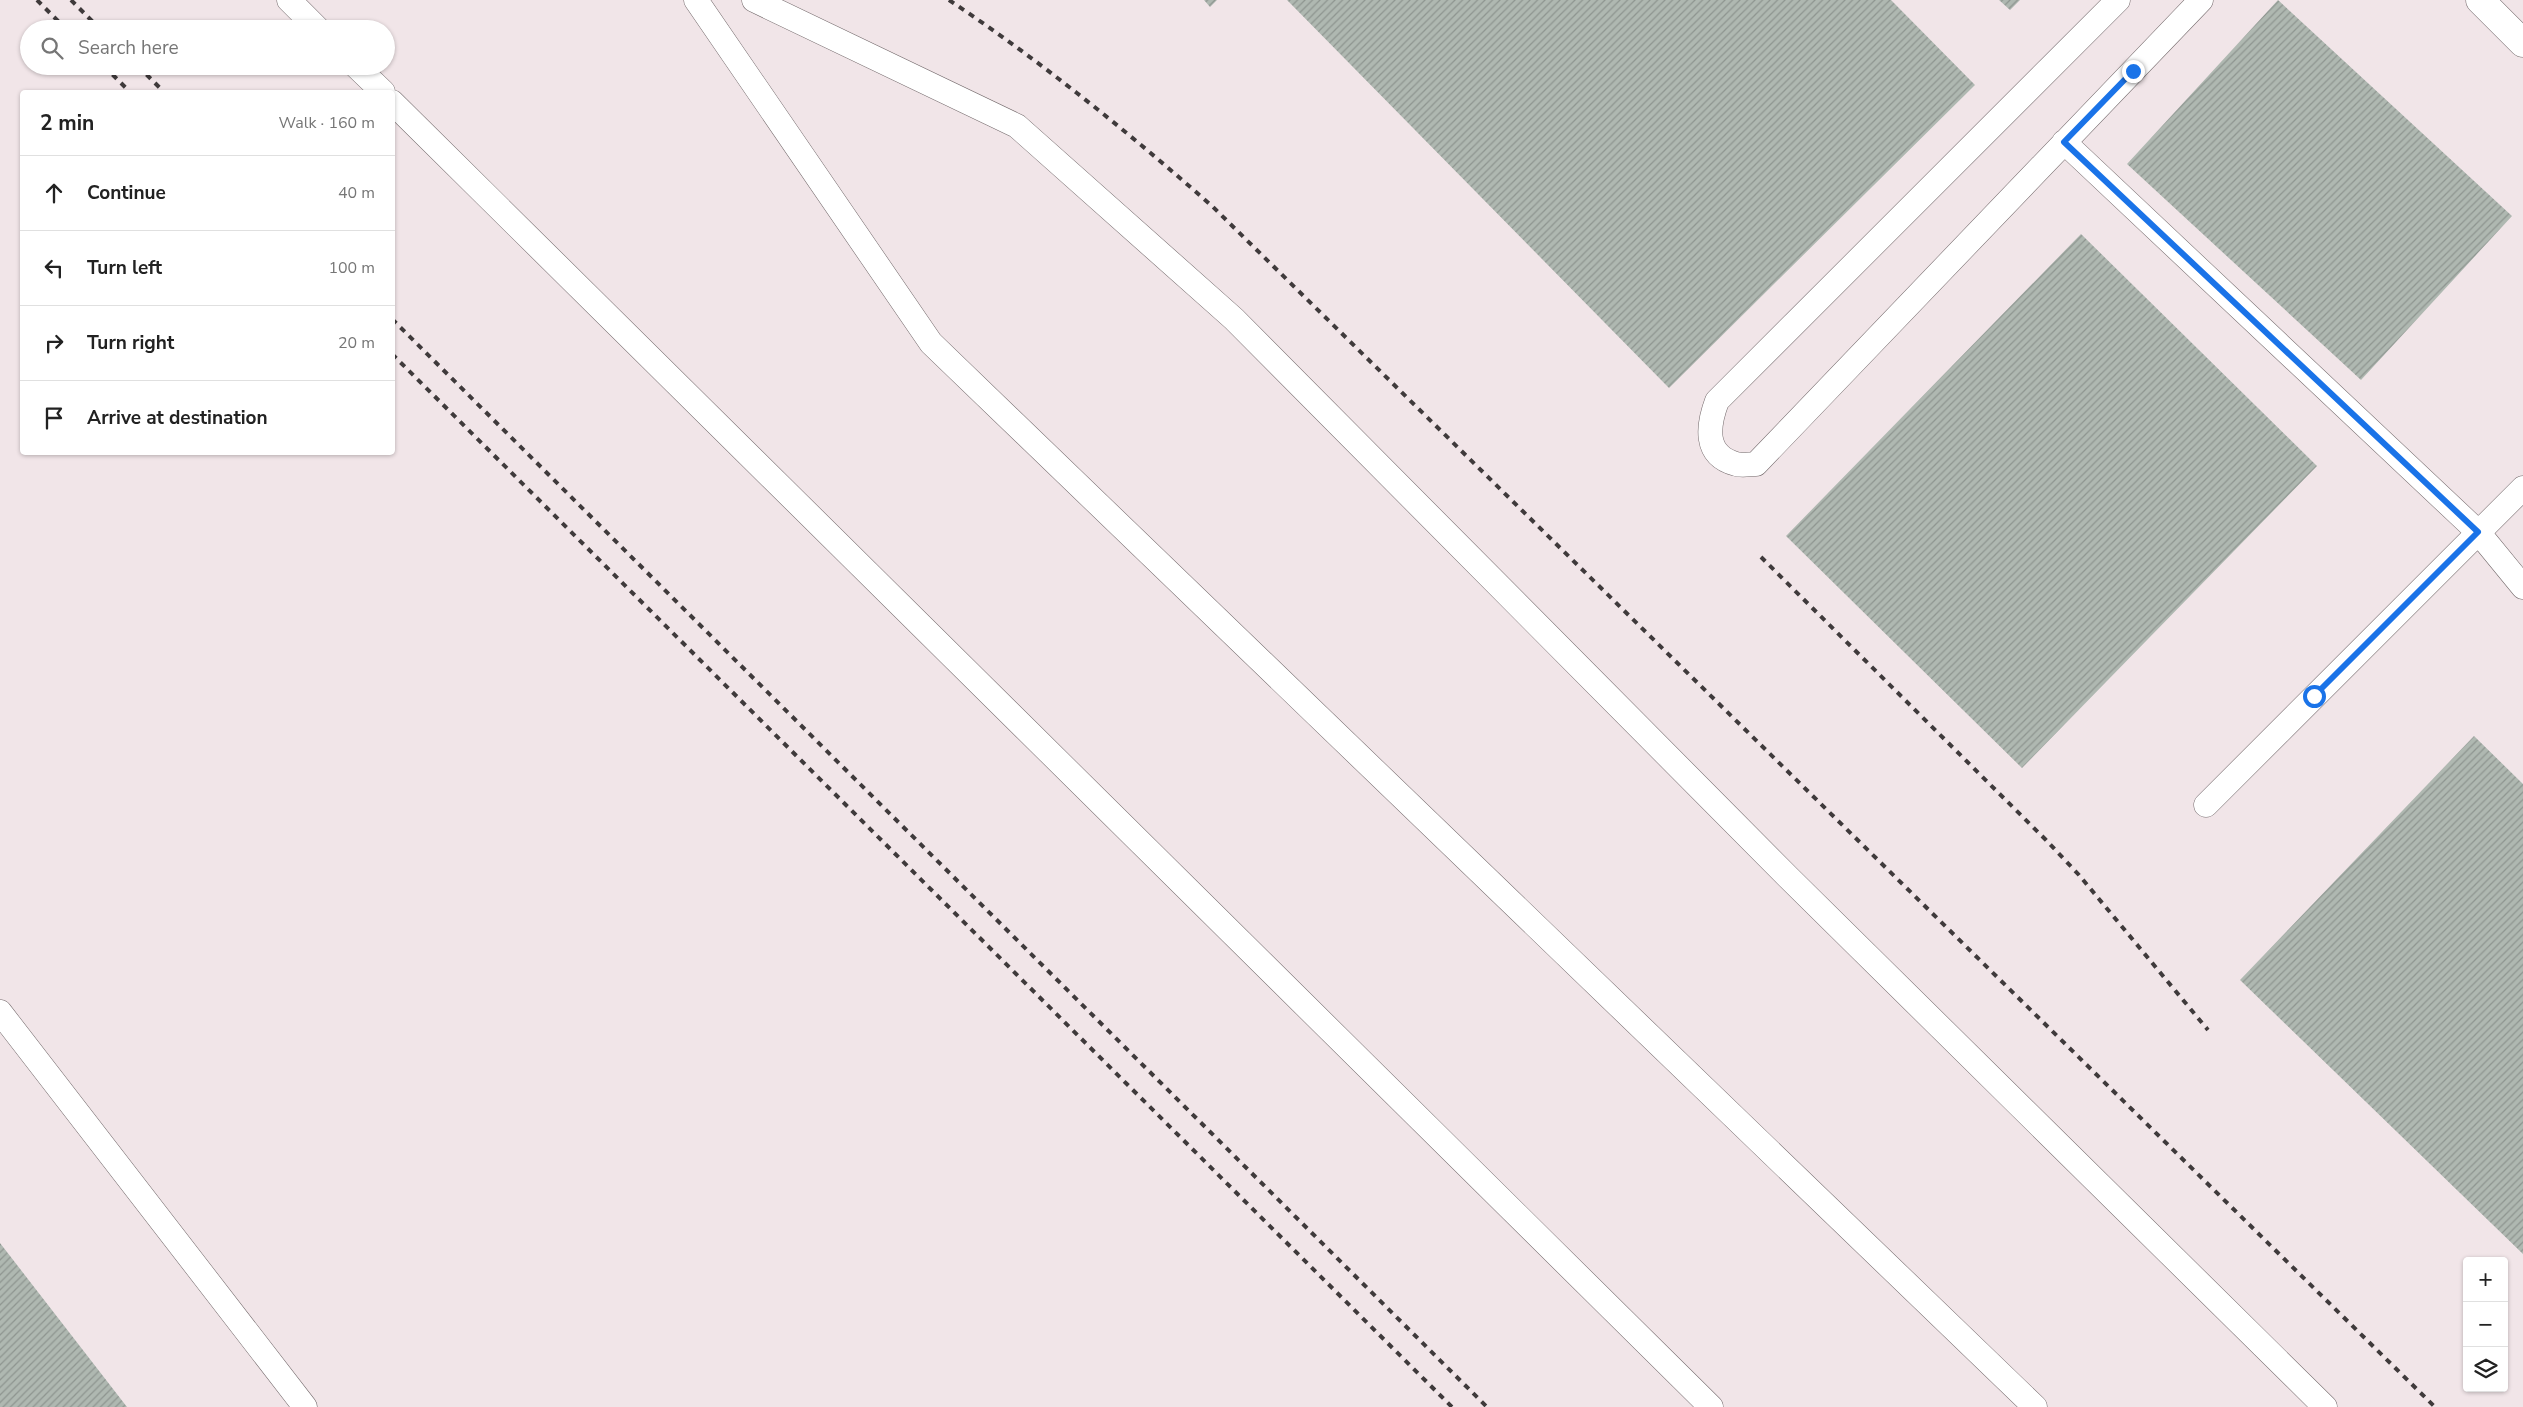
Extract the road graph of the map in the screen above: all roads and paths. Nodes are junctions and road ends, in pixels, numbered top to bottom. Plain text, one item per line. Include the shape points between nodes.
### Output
1 (289, 0) edge
2 (696, 0) edge
3 (754, 0) edge
4 (2118, 0) edge
5 (2201, 0) edge
6 (2480, 0) edge
7 (309, 20) edge
8 (2523, 43) edge
9 (365, 75) edge
10 (381, 90) edge
11 (395, 105) edge
12 (2064, 142) junction
13 (2523, 488) edge
14 (2478, 532) junction
15 (2523, 587) edge
16 (2206, 805) dead end
17 (0, 1012) edge
18 (305, 1407) edge
19 (1711, 1407) edge
20 (2035, 1407) edge
21 (2325, 1407) edge

1 - 7 lane
2 - 20 lane via 931,343
3 - 21 lane via 1017,126 1227,312 1788,877
4 - 12 lane via 1717,401 1710,420 1710,441 1719,454 1736,464 1756,464
5 - 12 lane
6 - 8 street
9 - 10 lane
11 - 19 lane
12 - 14 lane
13 - 14 lane
14 - 15 lane
14 - 16 lane
17 - 18 lane

